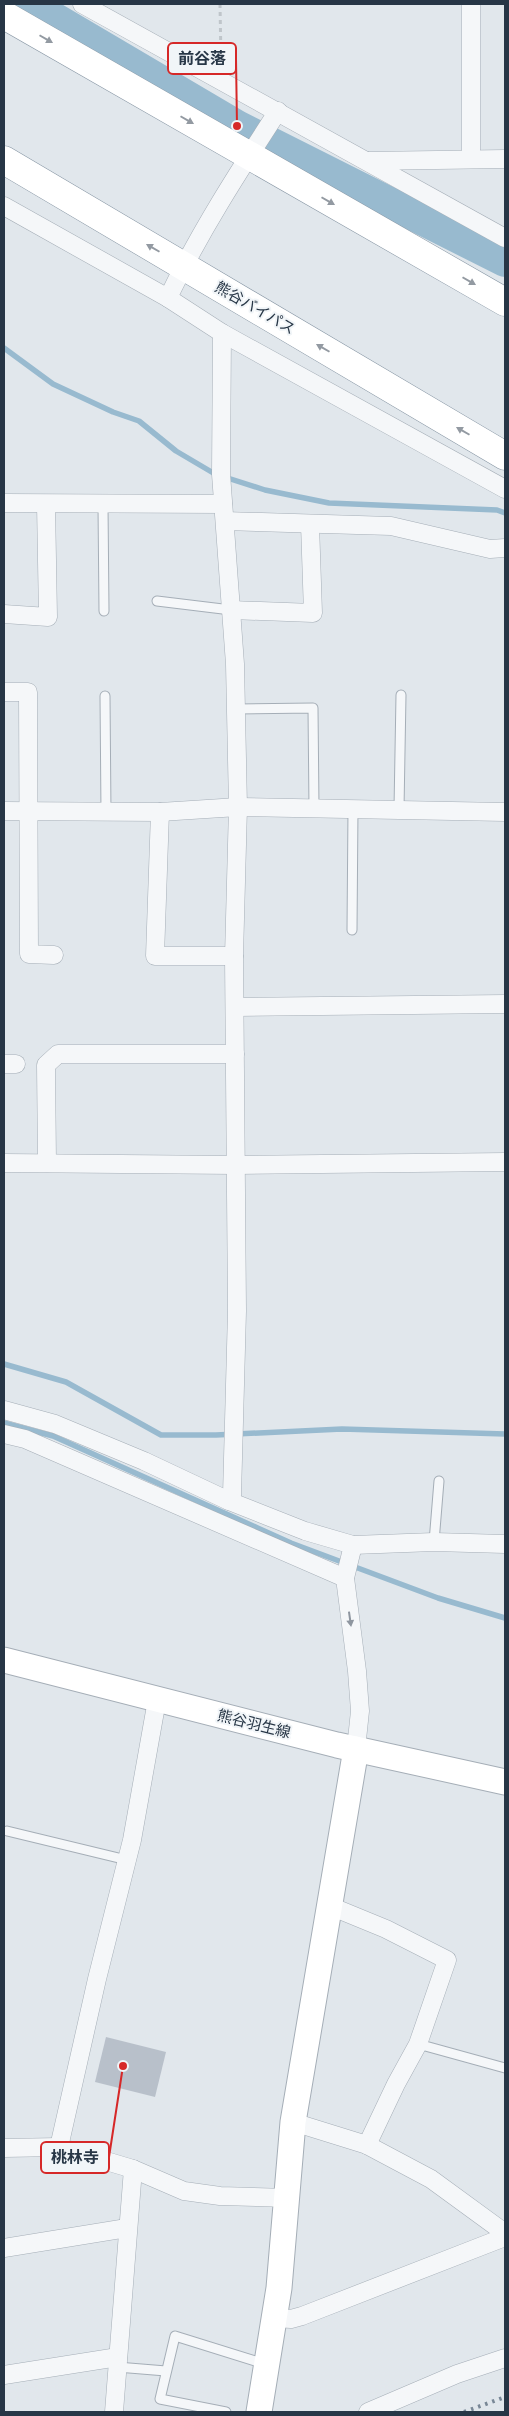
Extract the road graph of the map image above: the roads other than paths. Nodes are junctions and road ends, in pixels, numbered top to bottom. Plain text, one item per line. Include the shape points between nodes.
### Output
1 (82, 4) edge
2 (472, 4) edge
3 (4, 15) edge
4 (278, 111) junction
5 (249, 155) junction
6 (471, 159) junction
7 (505, 159) edge
8 (4, 160) edge
9 (367, 160) junction
10 (4, 206) edge
11 (505, 238) edge
12 (183, 266) junction
13 (168, 298) junction
14 (505, 302) edge
15 (222, 333) junction
16 (505, 456) edge
17 (505, 489) edge
18 (4, 503) edge
19 (46, 504) junction
20 (103, 505) junction
21 (224, 513) junction
22 (310, 524) junction
23 (505, 548) edge
24 (157, 601) dead end
25 (231, 610) junction
26 (104, 611) dead end
27 (4, 614) edge
28 (4, 692) edge
29 (401, 695) dead end
30 (105, 696) dead end
31 (236, 709) junction
32 (238, 807) junction
33 (314, 808) junction
34 (353, 809) junction
35 (399, 810) junction
36 (4, 811) edge
37 (30, 811) junction
38 (160, 812) junction
39 (505, 812) edge
40 (106, 813) junction
41 (352, 930) dead end
42 (54, 955) dead end
43 (234, 956) junction
44 (505, 1004) edge
45 (234, 1006) junction
46 (235, 1054) junction
47 (505, 1162) edge
48 (4, 1163) edge
49 (47, 1163) junction
50 (236, 1165) junction
51 (4, 1410) edge
52 (4, 1434) edge
53 (439, 1482) dead end
54 (229, 1501) junction
55 (434, 1542) junction
56 (505, 1544) edge
57 (348, 1563) junction
58 (4, 1660) edge
59 (157, 1700) junction
60 (356, 1749) junction
61 (505, 1782) edge
62 (7, 1831) dead end
63 (128, 1860) junction
64 (330, 1906) junction
65 (418, 2044) junction
66 (505, 2068) edge
67 (293, 2122) junction
68 (367, 2145) junction
69 (59, 2147) junction
70 (4, 2148) edge
71 (133, 2169) junction
72 (288, 2198) junction
73 (128, 2228) junction
74 (505, 2233) edge
75 (505, 2238) edge
76 (4, 2248) edge
77 (276, 2318) junction
78 (505, 2358) edge
79 (117, 2362) junction
80 (268, 2365) junction
81 (166, 2371) junction
82 (4, 2376) edge
83 (114, 2412) edge
84 (226, 2412) edge
85 (259, 2412) edge
86 (368, 2412) edge

1 - 4 street
2 - 6 street
3 -> 5 highway
4 - 5 street
4 - 9 street
5 - 12 street
5 -> 14 highway
6 - 7 street
6 - 9 street
12 -> 8 highway, 熊谷バイパス
9 - 11 street
10 - 13 street
12 - 13 street
16 -> 12 highway, 熊谷バイパス
13 - 15 street
15 - 17 street
15 - 21 street via 221,474
18 - 19 street
19 - 20 street
19 - 27 street via 48,617
20 - 21 street
20 - 26 lane
21 - 22 street
21 - 25 street
22 - 23 street via 392,526 490,549
22 - 25 street via 313,614
24 - 25 lane
25 - 31 street
28 - 37 street via 28,692
29 - 35 lane
30 - 40 lane
31 - 32 street
31 - 33 lane via 312,708
32 - 33 street
32 - 38 street
32 - 43 street
33 - 34 street
34 - 35 street
34 - 41 lane
35 - 39 street
36 - 37 street
37 - 40 street
37 - 42 street via 29,954
38 - 40 street
38 - 43 street via 155,956
43 - 45 street
44 - 45 street
45 - 46 street
46 - 49 street via 58,1054 46,1064
46 - 50 street
47 - 50 street
48 - 49 street
49 - 50 street
50 - 54 street via 237,1311 232,1495
51 - 54 street via 55,1424
52 - 57 street via 25,1439
53 - 55 lane
54 - 57 street via 305,1530
55 - 56 street
55 - 57 street
57 -> 60 street via 360,1711
58 - 59 street, 熊谷羽生線
59 - 60 street, 熊谷羽生線
59 - 63 street
60 - 61 street, 熊谷羽生線
60 - 64 street
62 - 63 lane
63 - 69 street
64 - 65 street via 447,1960
64 - 67 street
65 - 66 lane
65 - 68 street
67 - 68 street
67 - 72 street
68 - 74 street via 431,2179
69 - 70 street
69 - 71 street
71 - 72 street via 184,2191 220,2196
71 - 73 street
72 - 77 street
73 - 76 street
73 - 79 street
75 - 77 street via 302,2316
77 - 80 street
78 - 86 street via 457,2374
79 - 81 lane
79 - 82 street
79 - 83 street
80 - 81 lane via 175,2336
80 - 85 street
81 - 84 lane via 160,2399

